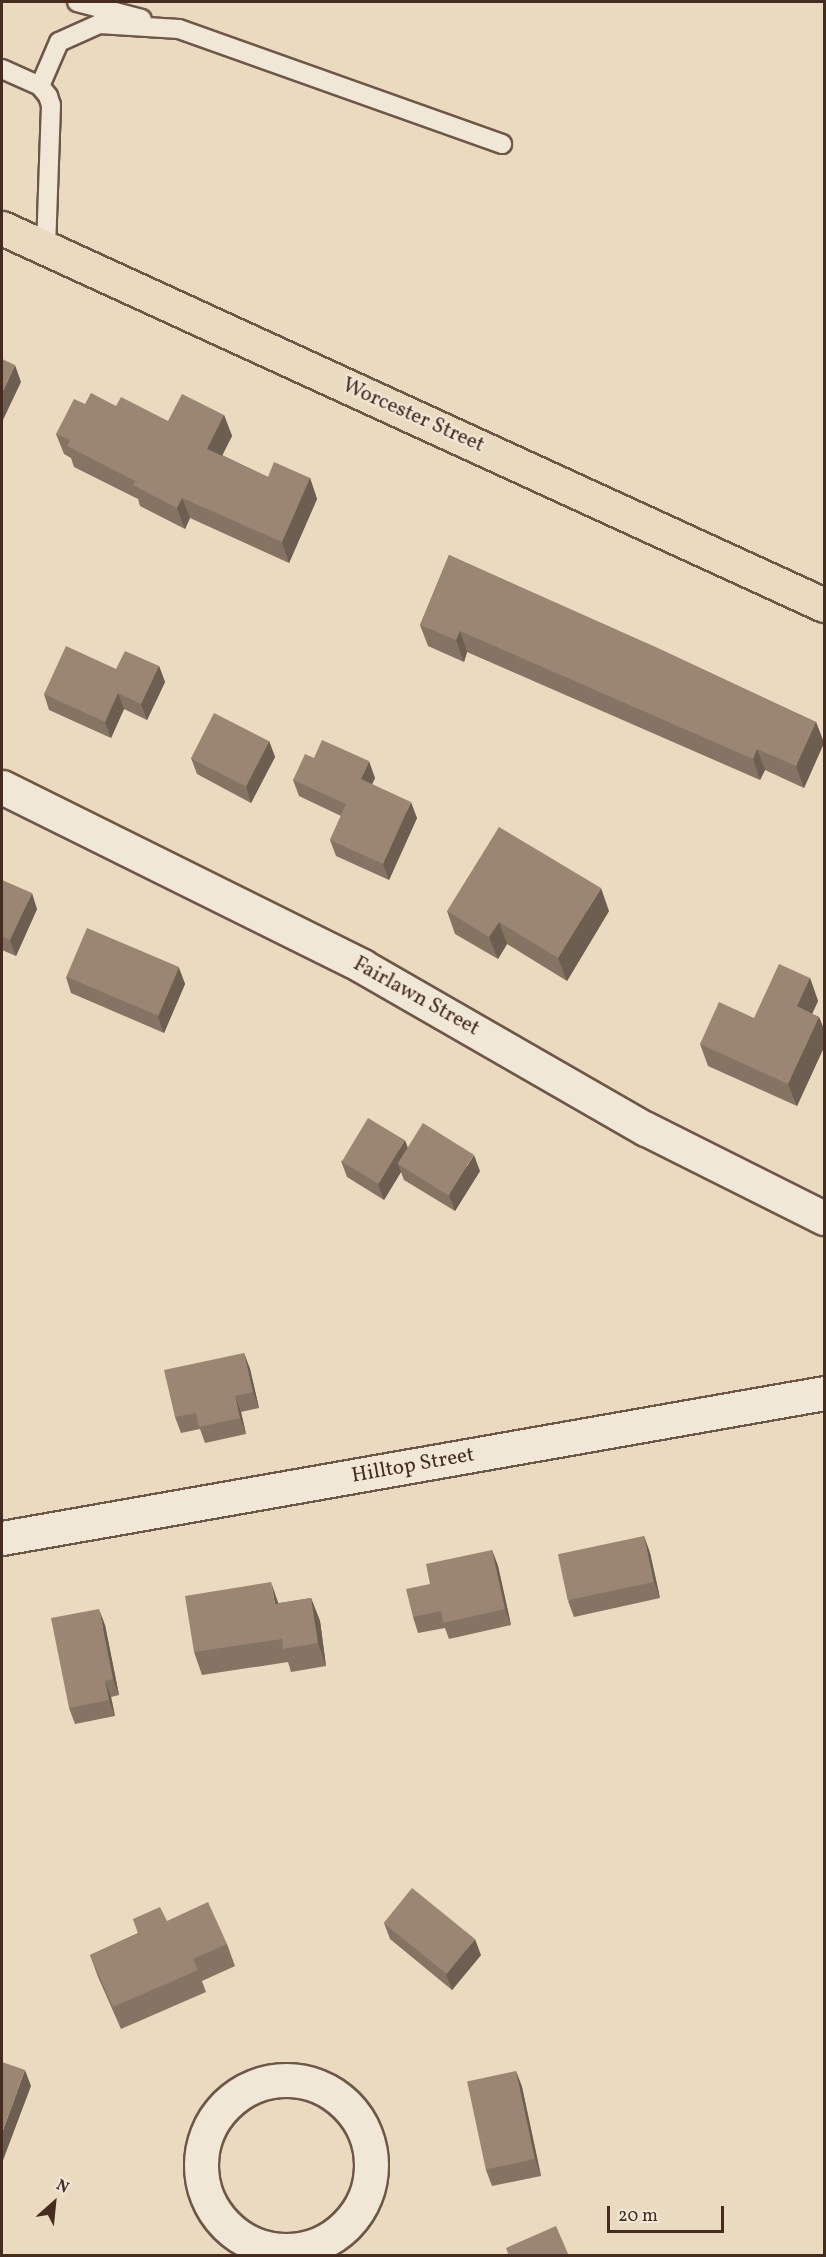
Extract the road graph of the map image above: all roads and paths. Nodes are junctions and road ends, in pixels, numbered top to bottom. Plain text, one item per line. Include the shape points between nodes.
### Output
1 (77, 2) edge
2 (179, 29) junction
3 (2, 69) edge
4 (40, 86) junction
5 (502, 144) dead end
6 (2, 228) edge
7 (45, 248) junction
8 (825, 605) edge
9 (2, 787) edge
10 (825, 1218) edge
11 (825, 1393) edge
12 (2, 1538) edge
13 (326, 2249) edge

1 - 2 lane
2 - 4 lane via 99,24 59,42
2 - 5 lane
3 - 4 lane
4 - 7 lane via 48,96 53,124
6 - 7 main road, Worcester Street
7 - 8 main road, Worcester Street
9 - 10 street, Fairlawn Street via 363,966 646,1129
11 - 12 street, Hilltop Street
13 - 13 street via 272,2249 239,2236 215,2211 202,2179 204,2144 219,2113 247,2090 284,2080 303,2082 338,2098 362,2127 371,2164 363,2201

